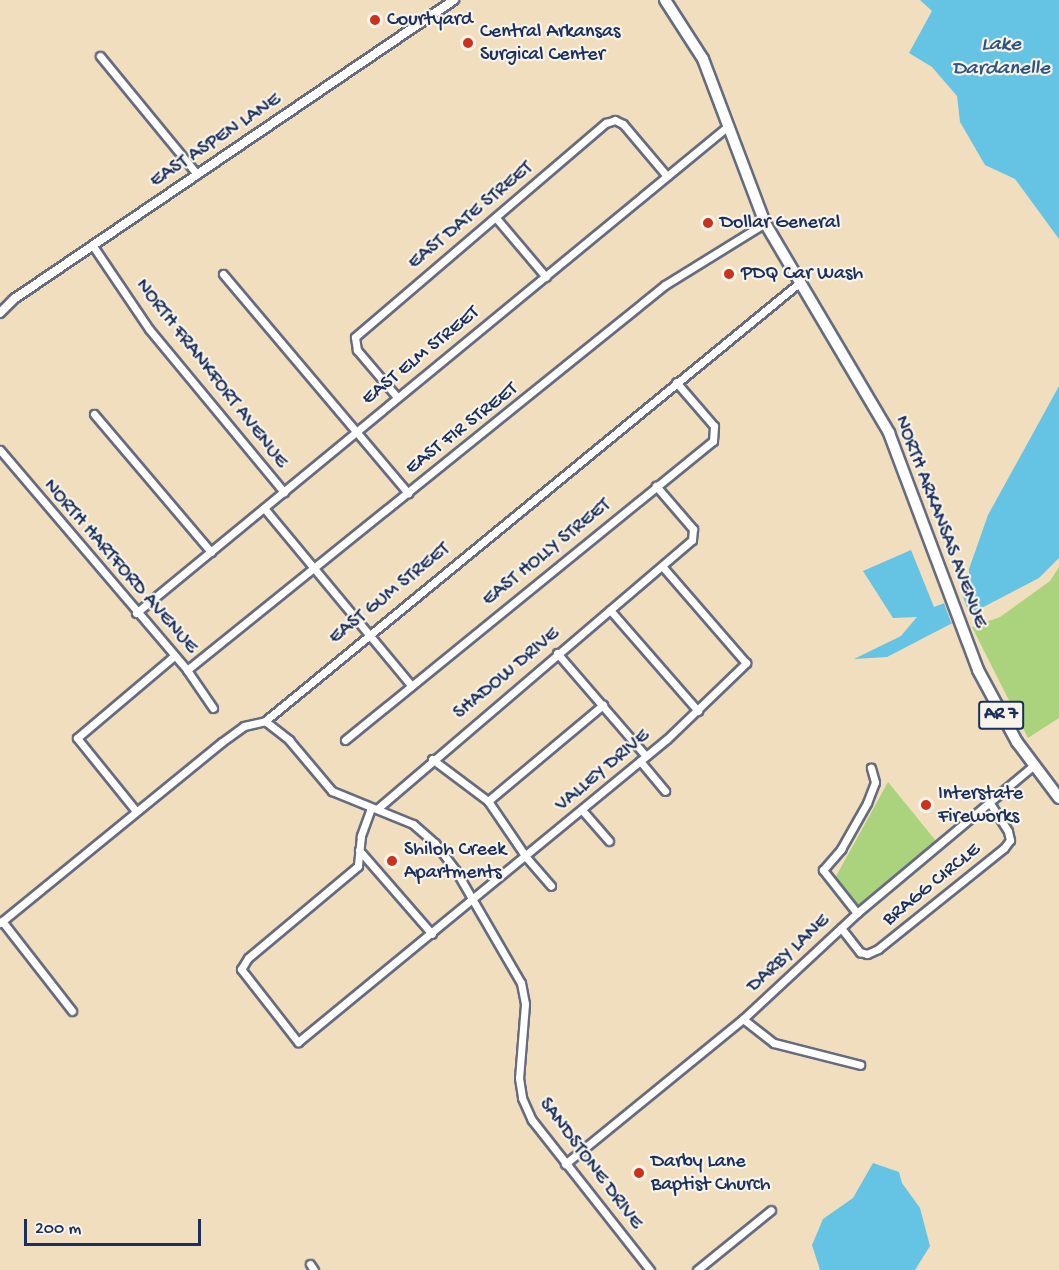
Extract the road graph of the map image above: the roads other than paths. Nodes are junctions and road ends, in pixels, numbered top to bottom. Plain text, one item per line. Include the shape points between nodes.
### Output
1 (454, 0) edge
2 (664, 0) edge
3 (100, 56) dead end
4 (728, 126) junction
5 (196, 174) junction
6 (667, 176) junction
7 (496, 218) junction
8 (765, 223) junction
9 (93, 246) junction
10 (223, 274) dead end
11 (546, 276) junction
12 (799, 283) junction
13 (0, 313) edge
14 (676, 382) junction
15 (397, 397) junction
16 (94, 414) dead end
17 (356, 431) junction
18 (0, 450) edge
19 (657, 486) junction
20 (284, 492) junction
21 (408, 493) junction
22 (264, 508) junction
23 (211, 552) junction
24 (662, 566) junction
25 (314, 568) junction
26 (610, 610) junction
27 (136, 613) junction
28 (368, 634) junction
29 (557, 653) junction
30 (174, 656) junction
31 (187, 670) junction
32 (412, 686) junction
33 (603, 705) junction
34 (213, 708) dead end
35 (698, 711) junction
36 (265, 721) junction
37 (345, 740) dead end
38 (643, 758) junction
39 (432, 759) junction
40 (1033, 766) junction
41 (871, 768) dead end
42 (665, 790) dead end
43 (1059, 798) edge
44 (488, 801) junction
45 (989, 802) junction
46 (374, 809) junction
47 (582, 810) junction
48 (136, 811) junction
49 (609, 841) dead end
50 (359, 850) junction
51 (526, 857) junction
52 (551, 886) dead end
53 (475, 899) junction
54 (857, 913) junction
55 (1, 922) edge
56 (842, 928) junction
57 (432, 934) junction
58 (72, 1011) dead end
59 (743, 1019) junction
60 (860, 1065) dead end
61 (565, 1164) junction
62 (771, 1210) dead end
63 (650, 1270) edge
64 (697, 1270) edge

1 - 5 street, EAST ASPEN LANE
2 - 4 main road, NORTH ARKANSAS AVENUE / AR 7 via 703,59
3 - 5 street
4 - 6 street, EAST ELM STREET
4 - 8 main road, NORTH ARKANSAS AVENUE / AR 7
5 - 9 street, EAST ASPEN LANE
6 - 7 street, EAST DATE STREET via 615,120 606,123
6 - 11 street, EAST ELM STREET
7 - 11 street
7 - 15 street, EAST DATE STREET via 355,337 353,343
8 - 12 main road, NORTH ARKANSAS AVENUE / AR 7
8 - 21 street, EAST FIR STREET via 665,285
9 - 13 street, EAST ASPEN LANE
9 - 20 street, NORTH FRANKFORT AVENUE via 149,329
10 - 17 street
11 - 15 street, EAST ELM STREET
12 - 14 street, EAST GUM STREET
12 - 40 main road, NORTH ARKANSAS AVENUE / AR 7 via 889,433 992,699
14 - 19 street, EAST HOLLY STREET via 717,434
14 - 28 street, EAST GUM STREET
15 - 17 street, EAST ELM STREET
16 - 23 street
17 - 20 street, EAST ELM STREET
17 - 21 street
18 - 27 street, NORTH HARTFORD AVENUE
19 - 24 street, SHADOW DRIVE via 695,535
19 - 32 street, EAST HOLLY STREET
20 - 22 street, EAST ELM STREET
21 - 25 street, EAST FIR STREET
22 - 23 street, EAST ELM STREET
22 - 25 street
23 - 27 street, EAST ELM STREET
24 - 26 street, SHADOW DRIVE
24 - 35 street, VALLEY DRIVE via 746,663
25 - 28 street
25 - 31 street, EAST FIR STREET
26 - 29 street, SHADOW DRIVE
26 - 35 street
27 - 30 street, NORTH HARTFORD AVENUE
28 - 32 street
28 - 36 street, EAST GUM STREET
29 - 33 street
29 - 39 street, SHADOW DRIVE
30 - 31 street, NORTH HARTFORD AVENUE
30 - 48 street via 77,738
31 - 34 street, NORTH HARTFORD AVENUE
32 - 37 street, EAST HOLLY STREET
33 - 38 street
33 - 44 street
35 - 38 street, VALLEY DRIVE
36 - 46 street, SANDSTONE DRIVE via 290,740 332,791
36 - 48 street, EAST GUM STREET via 244,726
38 - 42 street
38 - 47 street, VALLEY DRIVE
39 - 44 street
39 - 46 street, SHADOW DRIVE
40 - 43 main road, NORTH ARKANSAS AVENUE / AR 7
40 - 45 street, DARBY LANE
41 - 54 street via 874,782 867,803 823,870
44 - 51 street
45 - 54 street, DARBY LANE
45 - 56 street, BRAGG CIRCLE via 1008,831 1010,840 1004,848 873,952 860,952
46 - 50 street
46 - 53 street, SANDSTONE DRIVE via 399,816 424,832
47 - 49 street
47 - 51 street, VALLEY DRIVE
48 - 55 street, EAST GUM STREET
50 - 57 street
50 - 57 street, VALLEY DRIVE via 358,866 248,958 241,969 298,1042
51 - 52 street
51 - 53 street, VALLEY DRIVE
53 - 57 street, VALLEY DRIVE
53 - 61 street, SANDSTONE DRIVE via 521,983 525,1004 519,1078 522,1098 531,1120
54 - 56 street, DARBY LANE
55 - 58 street
56 - 59 street, DARBY LANE
59 - 60 street via 774,1043
59 - 61 street, DARBY LANE
61 - 63 street, SANDSTONE DRIVE
62 - 64 street

